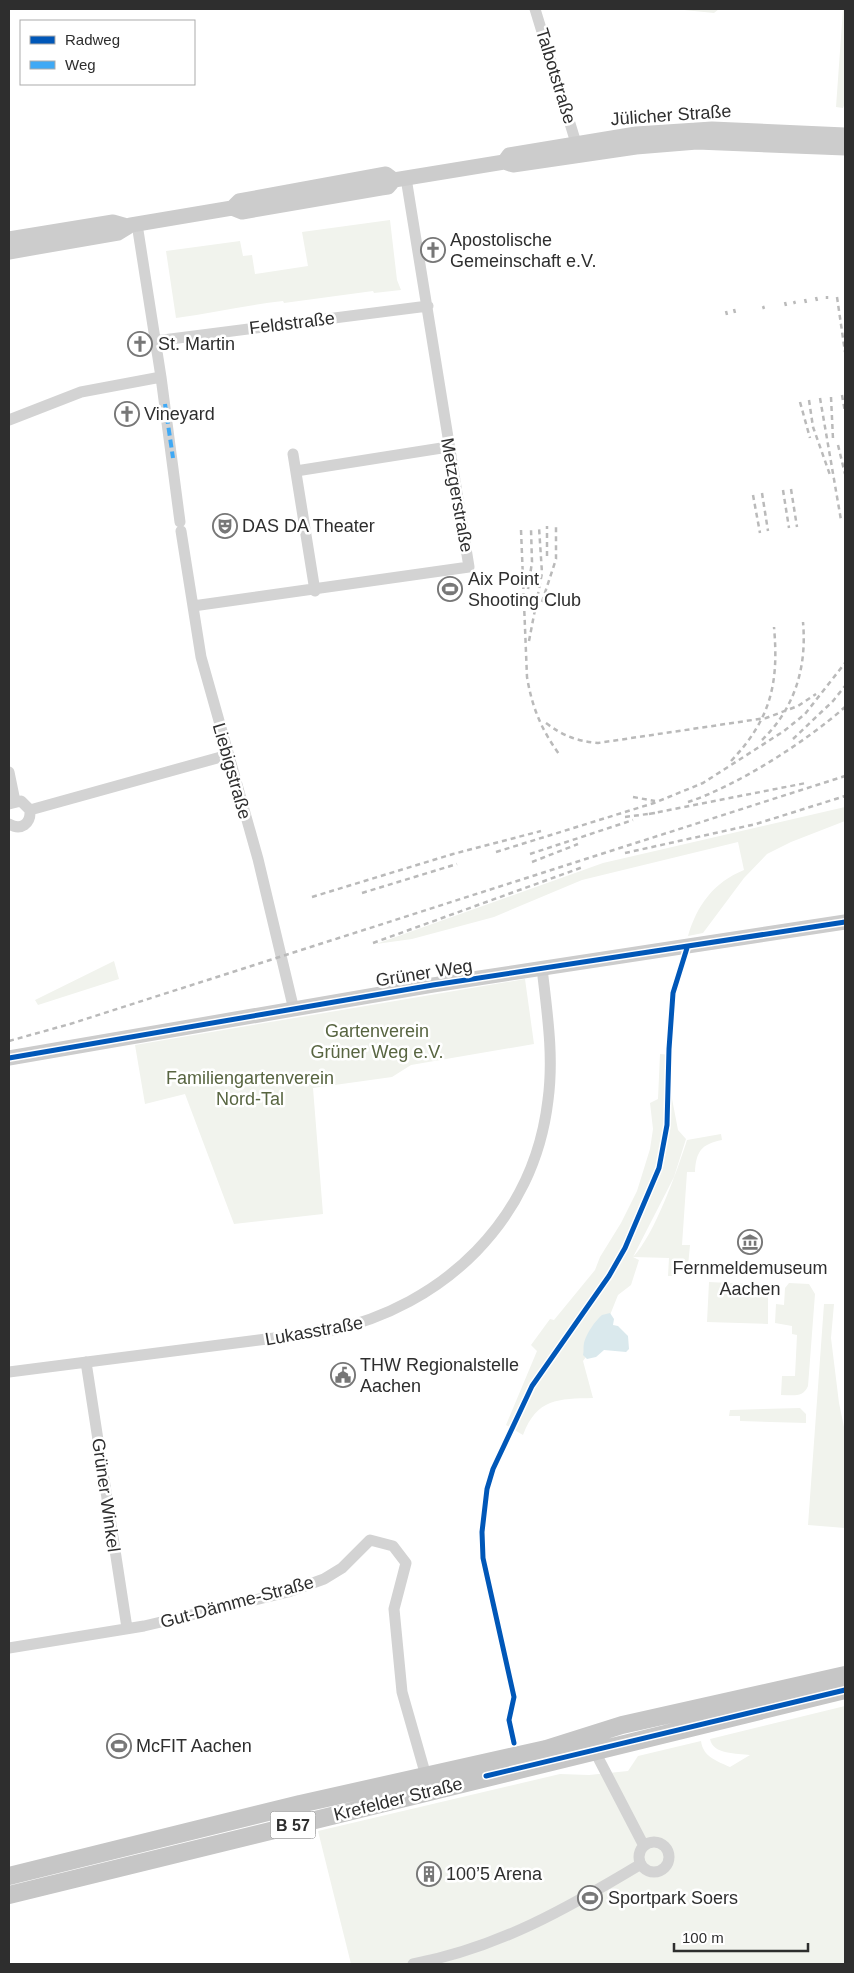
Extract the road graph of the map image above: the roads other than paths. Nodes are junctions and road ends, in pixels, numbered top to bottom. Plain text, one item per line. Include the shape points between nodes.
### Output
1 (535, 9) edge
2 (845, 135) edge
3 (827, 140) junction
4 (845, 148) edge
5 (577, 149) junction
6 (400, 179) junction
7 (132, 225) junction
8 (9, 239) edge
9 (9, 252) edge
10 (428, 306) junction
11 (156, 341) junction
12 (161, 377) junction
13 (9, 420) edge
14 (448, 446) junction
15 (293, 454) dead end
16 (296, 470) junction
17 (314, 591) junction
18 (193, 606) junction
19 (228, 755) junction
20 (9, 772) edge
21 (12, 803) edge
22 (30, 810) junction
23 (9, 824) edge
24 (845, 922) edge
25 (542, 968) junction
26 (294, 1010) junction
27 (9, 1058) edge
28 (86, 1362) junction
29 (9, 1372) edge
30 (127, 1628) junction
31 (9, 1648) edge
32 (845, 1675) edge
33 (845, 1690) edge
34 (592, 1744) junction
35 (426, 1776) junction
36 (644, 1846) junction
37 (641, 1864) junction
38 (9, 1876) edge
39 (9, 1895) edge
40 (413, 1964) edge

1 - 5 street, Talbotstraße
2 - 3 main road, Jülicher Straße
3 - 4 main road, Jülicher Straße
3 - 5 main road, Jülicher Straße via 696,142
5 - 6 main road, Jülicher Straße via 512,165 504,162
6 - 7 main road, Jülicher Straße via 388,187 242,212 232,208
6 - 10 street, Metzgerstraße
7 - 8 main road, Jülicher Straße via 116,222
7 - 9 main road, Jülicher Straße via 118,233
7 - 11 street, Liebigstraße
10 - 11 street, Feldstraße
10 - 14 street, Metzgerstraße
11 - 12 street, Liebigstraße
12 - 13 street via 81,392
12 - 18 street, Liebigstraße
14 - 16 street
14 - 17 street, Metzgerstraße via 469,567
15 - 16 street
16 - 17 street
17 - 18 street, Metzgerstraße
18 - 19 street, Liebigstraße via 201,657
19 - 22 street
19 - 26 street, Liebigstraße via 258,859
20 - 21 street
21 - 22 street via 21,801
22 - 23 street via 31,817 21,827
24 - 25 main road, Grüner Weg
25 - 26 main road, Grüner Weg
25 - 28 street, Lukasstraße via 550,1054 549,1099 542,1134 512,1205 493,1232 460,1268 428,1293 372,1321 343,1328
26 - 27 main road, Grüner Weg
28 - 29 street, Lukasstraße
28 - 30 street, Grüner Winkel
30 - 31 street, Gut-Dämme-Straße
30 - 35 street, Gut-Dämme-Straße via 181,1618 307,1586 342,1568 370,1540 393,1546 406,1563 394,1610 402,1692
32 - 34 main road, Krefelder Straße / B 57 via 632,1723
33 - 34 main road, Krefelder Straße / B 57
34 - 35 main road, Krefelder Straße / B 57
34 - 36 street
34 - 39 main road, Krefelder Straße / B 57
35 - 38 main road, Krefelder Straße / B 57
36 - 37 street via 639,1858
36 - 37 street via 658,1842 668,1851 669,1859 666,1866 655,1872
37 - 40 street via 518,1932 456,1955

